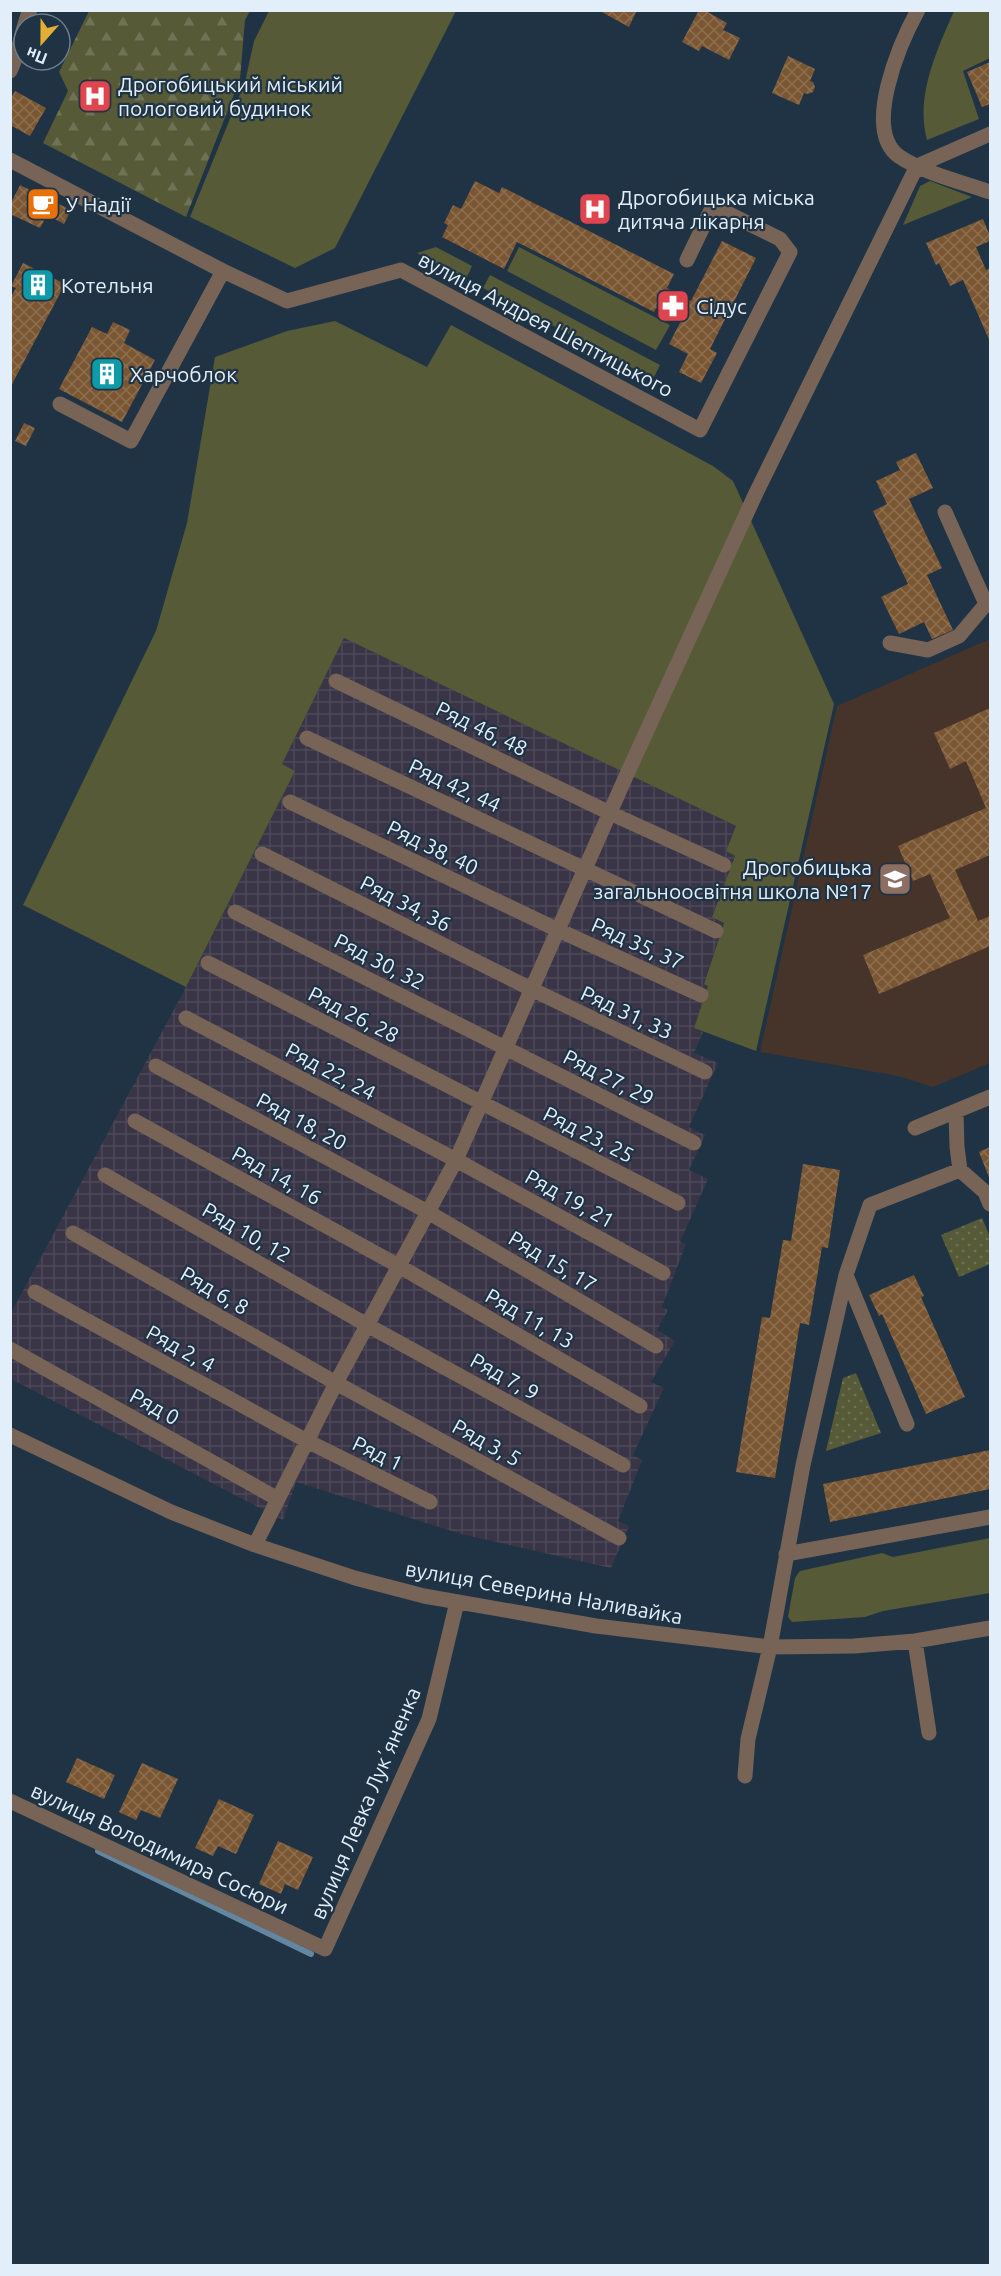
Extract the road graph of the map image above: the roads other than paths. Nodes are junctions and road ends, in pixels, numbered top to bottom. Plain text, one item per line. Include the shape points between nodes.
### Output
1 (918, 10) edge
2 (990, 134) edge
3 (12, 161) edge
4 (917, 166) junction
5 (10, 177) edge
6 (990, 192) edge
7 (687, 260) dead end
8 (223, 271) junction
9 (60, 405) dead end
10 (945, 512) dead end
11 (988, 604) edge
12 (890, 643) dead end
13 (336, 681) dead end
14 (307, 738) dead end
15 (290, 801) dead end
16 (610, 813) junction
17 (262, 855) dead end
18 (724, 865) dead end
19 (585, 870) junction
20 (235, 912) dead end
21 (558, 930) junction
22 (716, 931) dead end
23 (208, 963) dead end
24 (531, 990) junction
25 (701, 995) dead end
26 (186, 1018) dead end
27 (506, 1048) junction
28 (156, 1066) dead end
29 (705, 1072) dead end
30 (990, 1097) edge
31 (482, 1103) junction
32 (956, 1112) junction
33 (135, 1121) dead end
34 (915, 1128) dead end
35 (694, 1143) dead end
36 (456, 1160) junction
37 (960, 1170) junction
38 (105, 1175) dead end
39 (678, 1203) dead end
40 (990, 1204) edge
41 (428, 1212) junction
42 (73, 1233) dead end
43 (399, 1266) junction
44 (663, 1273) dead end
45 (846, 1275) junction
46 (35, 1292) dead end
47 (367, 1325) junction
48 (656, 1346) dead end
49 (10, 1349) edge
50 (336, 1383) junction
51 (640, 1406) dead end
52 (907, 1424) dead end
53 (10, 1435) edge
54 (307, 1441) junction
55 (622, 1465) dead end
56 (278, 1499) junction
57 (430, 1502) dead end
58 (990, 1517) edge
59 (618, 1538) dead end
60 (255, 1545) junction
61 (786, 1554) junction
62 (457, 1602) junction
63 (990, 1628) edge
64 (915, 1641) junction
65 (770, 1647) junction
66 (929, 1733) dead end
67 (745, 1776) dead end
68 (10, 1800) edge
69 (325, 1949) joint

1 - 4 street via 888,80 884,116 886,139 897,156
2 - 4 street
3 - 5 street
3 - 8 street, вулиця Андрея Шептицького
4 - 6 street
4 - 16 street via 756,493
7 - 8 street, вулиця Андрея Шептицького via 713,206 780,239 790,252 700,430 401,270 287,301
8 - 9 street via 131,441
10 - 11 street
11 - 12 street via 959,636 928,650
13 - 16 street, Ряд 46, 48
14 - 19 street, Ряд 42, 44
15 - 21 street, Ряд 38, 40
16 - 18 street, Ряд 46, 48
16 - 19 street
17 - 24 street, Ряд 34, 36
19 - 21 street
19 - 22 street, Ряд 42, 44
20 - 27 street, Ряд 30, 32
21 - 24 street
21 - 25 street, Ряд 35, 37
23 - 31 street, Ряд 26, 28
24 - 27 street
24 - 29 street, Ряд 31, 33
26 - 36 street, Ряд 22, 24
27 - 31 street
27 - 35 street, Ряд 27, 29
28 - 41 street, Ряд 18, 20
30 - 32 street
31 - 36 street
31 - 39 street, Ряд 23, 25
32 - 34 street
32 - 37 street
33 - 43 street, Ряд 14, 16
36 - 41 street
36 - 44 street, Ряд 19, 21
37 - 40 street via 985,1192
37 - 45 street via 870,1204
38 - 47 street, Ряд 10, 12
41 - 43 street
41 - 48 street, Ряд 15, 17
42 - 50 street, Ряд 6, 8
43 - 47 street
43 - 51 street, Ряд 11, 13
45 - 52 street
45 - 61 street
46 - 54 street, Ряд 2, 4
47 - 50 street
47 - 55 street, Ряд 7, 9
49 - 56 street, Ряд 0
50 - 54 street
50 - 59 street, Ряд 3, 5
53 - 60 street, вулиця Северина Наливайка via 171,1512
54 - 56 street
54 - 57 street, Ряд 1
56 - 60 street
58 - 61 street
60 - 62 street, вулиця Северина Наливайка via 355,1578
61 - 65 street
62 - 65 street, вулиця Северина Наливайка via 596,1626
62 - 69 street, вулиця Левка Лукʼяненка via 429,1719
63 - 64 street, вулиця Северина Наливайка
64 - 65 street, вулиця Северина Наливайка
64 - 66 street
65 - 67 street via 748,1739
68 - 69 street, вулиця Володимира Сосюри

